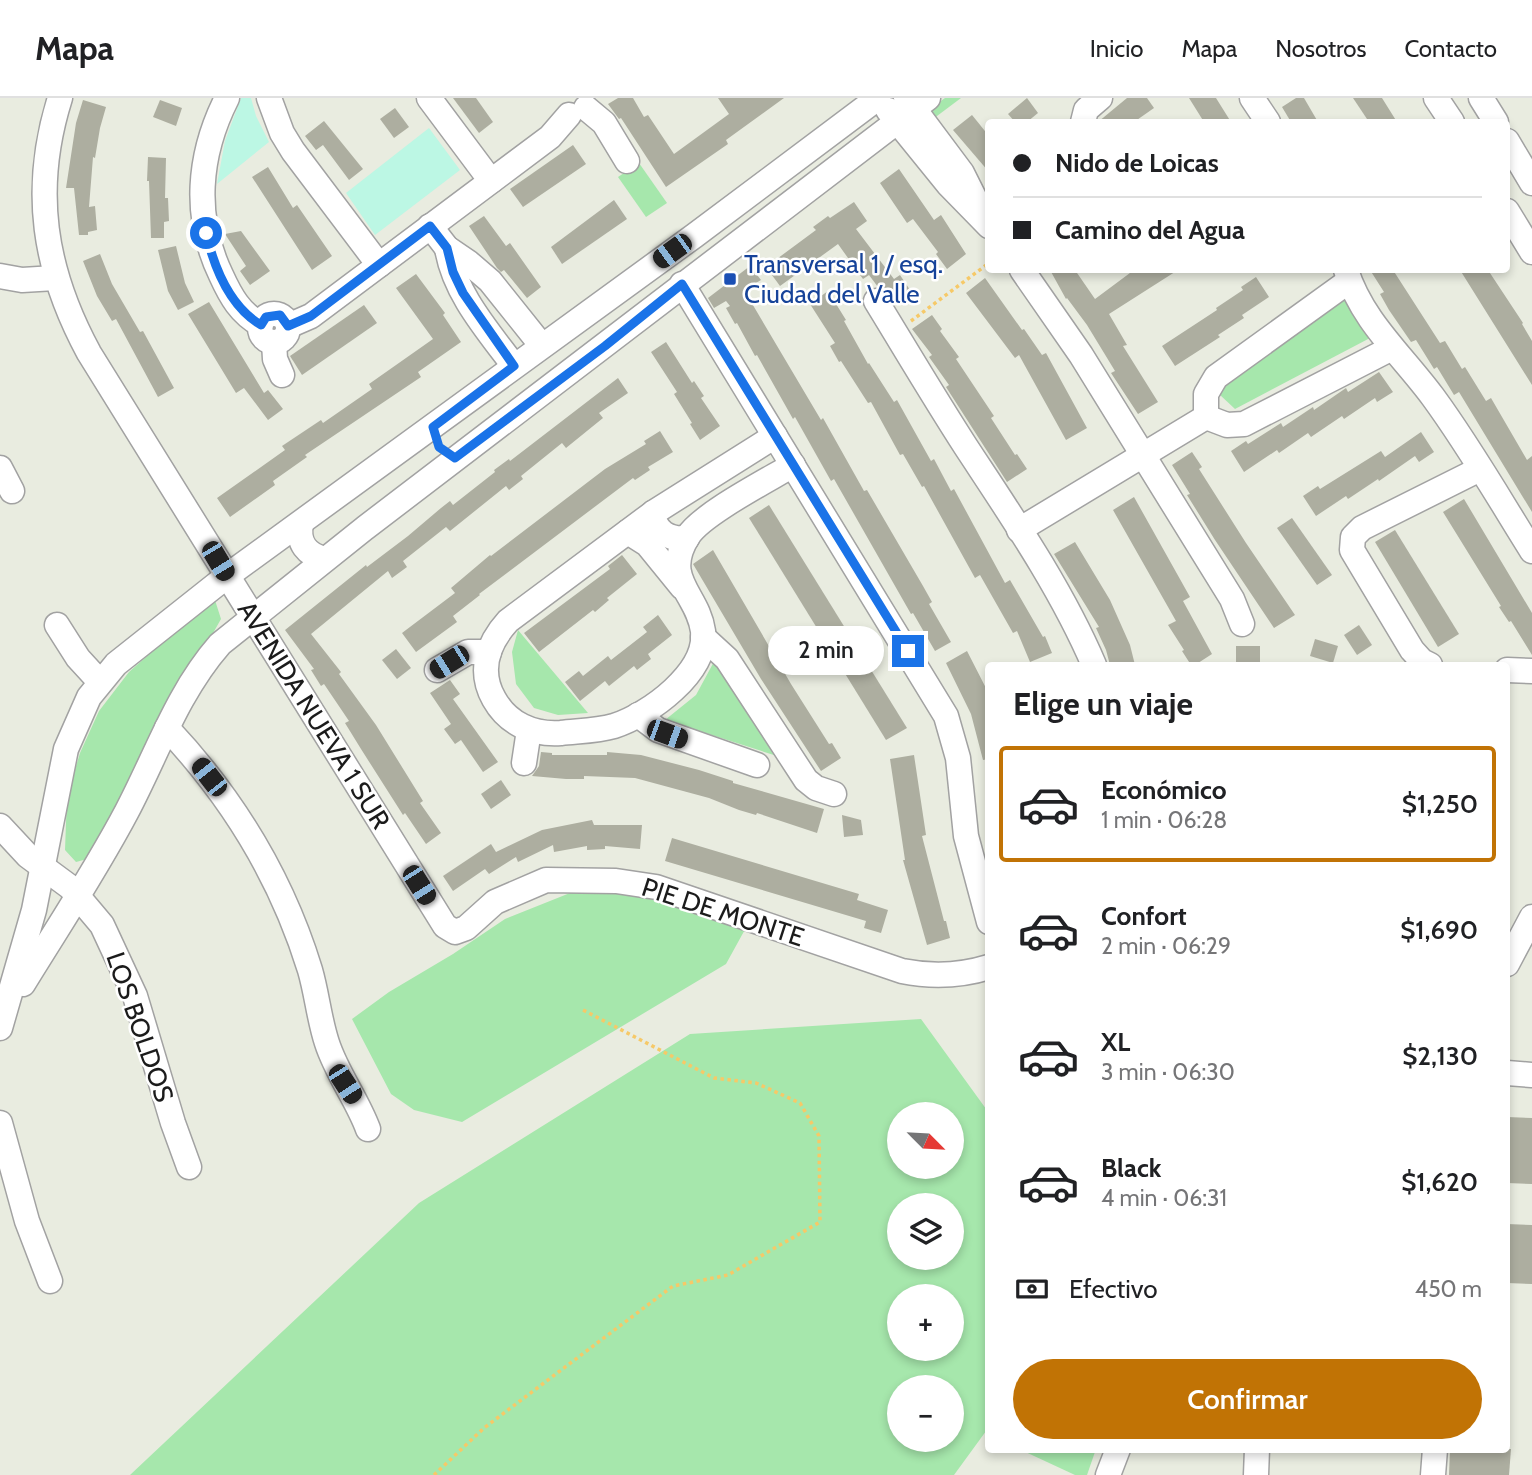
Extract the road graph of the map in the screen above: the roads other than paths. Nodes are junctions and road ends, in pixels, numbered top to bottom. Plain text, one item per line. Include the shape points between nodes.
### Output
1 (60, 98) edge
2 (227, 98) edge
3 (269, 98) edge
4 (429, 98) edge
5 (879, 98) edge
6 (1100, 98) edge
7 (1252, 98) edge
8 (1436, 98) edge
9 (1481, 98) edge
10 (576, 105) edge
11 (911, 106) edge
12 (1084, 119) edge
13 (1266, 119) edge
14 (1450, 119) edge
15 (1494, 119) edge
16 (1510, 146) edge
17 (627, 161) dead end
18 (491, 180) junction
19 (1532, 183) edge
20 (1510, 216) edge
21 (985, 220) edge
22 (430, 226) junction
23 (1529, 244) edge
24 (447, 248) junction
25 (379, 265) junction
26 (1024, 273) edge
27 (1347, 275) edge
28 (0, 276) edge
29 (55, 278) junction
30 (682, 284) junction
31 (876, 301) dead end
32 (583, 315) junction
33 (274, 331) junction
34 (542, 346) junction
35 (605, 346) junction
36 (1392, 348) junction
37 (514, 366) junction
38 (282, 375) dead end
39 (1206, 417) junction
40 (433, 427) junction
41 (775, 436) junction
42 (1142, 455) junction
43 (455, 458) junction
44 (793, 465) junction
45 (0, 468) edge
46 (1480, 469) junction
47 (12, 491) dead end
48 (653, 513) junction
49 (301, 524) junction
50 (1019, 530) junction
51 (628, 532) junction
52 (687, 537) junction
53 (1532, 551) edge
54 (325, 559) junction
55 (227, 576) junction
56 (683, 587) junction
57 (253, 617) junction
58 (1242, 624) dead end
59 (57, 625) dead end
60 (703, 637) junction
61 (489, 652) junction
62 (1093, 662) edge
63 (1421, 662) edge
64 (437, 670) dead end
65 (1510, 670) edge
66 (1532, 671) edge
67 (100, 682) junction
68 (638, 715) junction
69 (167, 728) junction
70 (529, 730) junction
71 (524, 763) dead end
72 (757, 765) dead end
73 (834, 794) dead end
74 (0, 826) edge
75 (43, 869) junction
76 (77, 894) junction
77 (985, 909) edge
78 (1532, 917) edge
79 (466, 928) joint
80 (1510, 958) edge
81 (985, 968) edge
82 (3, 1022) edge
83 (1510, 1073) edge
84 (1532, 1075) edge
85 (0, 1123) edge
86 (368, 1129) dead end
87 (189, 1167) dead end
88 (50, 1281) dead end
89 (1116, 1453) edge
90 (1257, 1453) edge
91 (1435, 1453) edge
92 (1108, 1475) edge
93 (1256, 1475) edge
94 (1433, 1475) edge

1 - 29 street, AVENIDA NUEVA 1 SUR via 44,188
2 - 33 street via 214,126 202,179 209,248 243,313
3 - 25 street via 293,151
4 - 18 street
5 - 11 street
5 - 32 street
6 - 12 street via 1086,110
7 - 13 street
8 - 14 street
9 - 15 street
10 - 17 street via 604,123
10 - 18 street via 550,137
11 - 21 street via 961,173
11 - 30 street
16 - 19 street
18 - 22 street
20 - 23 street
22 - 24 street
22 - 25 street
24 - 34 street via 490,281
24 - 37 street via 463,293
25 - 33 street via 311,316
26 - 42 street
27 - 36 street via 1364,311
27 - 39 street via 1216,377 1206,394
28 - 29 street
29 - 55 street, AVENIDA NUEVA 1 SUR via 89,353
30 - 35 street
30 - 41 street
31 - 50 street
32 - 34 street
32 - 35 street via 598,330
33 - 38 street via 275,359
34 - 37 street
35 - 43 street
36 - 39 street via 1244,424 1227,425
36 - 46 street via 1432,396
37 - 40 street
39 - 42 street
40 - 43 street via 439,447
40 - 49 street
41 - 44 street
41 - 48 street
42 - 50 street
42 - 58 street via 1232,599
43 - 54 street
44 - 52 street via 704,519
44 - 77 street via 946,716 958,758 970,858
45 - 47 street
46 - 53 street
46 - 63 street via 1353,537 1352,550
48 - 51 street
48 - 52 street via 661,531 671,538
49 - 54 street via 303,546
49 - 55 street
50 - 62 street
51 - 56 street via 648,544
51 - 61 street via 508,621
52 - 56 street via 679,558
54 - 57 street
55 - 57 street, AVENIDA NUEVA 1 SUR
55 - 67 street via 128,653
56 - 60 street via 701,620
57 - 69 street via 206,660
57 - 79 street, AVENIDA NUEVA 1 SUR via 444,926 455,932
59 - 67 street
60 - 68 street via 688,675
60 - 73 street via 727,659 806,780
61 - 64 street via 468,652
61 - 70 street via 486,671 491,694 507,716
65 - 66 street
67 - 75 street via 80,712 66,749
68 - 70 street via 603,728 550,733
68 - 72 street via 658,730
69 - 76 street via 126,813
69 - 86 street via 220,790 271,874 304,953 327,1043
70 - 71 street
74 - 75 street, LOS BOLDOS
75 - 76 street, LOS BOLDOS
75 - 82 street
76 - 82 street
76 - 87 street, LOS BOLDOS via 102,925 125,972
78 - 80 street
79 - 81 street, PIE DE MONTE via 495,902 546,880 616,881 656,887 902,971 950,975
83 - 84 street
85 - 88 street via 27,1221
89 - 92 street
90 - 93 street
91 - 94 street

